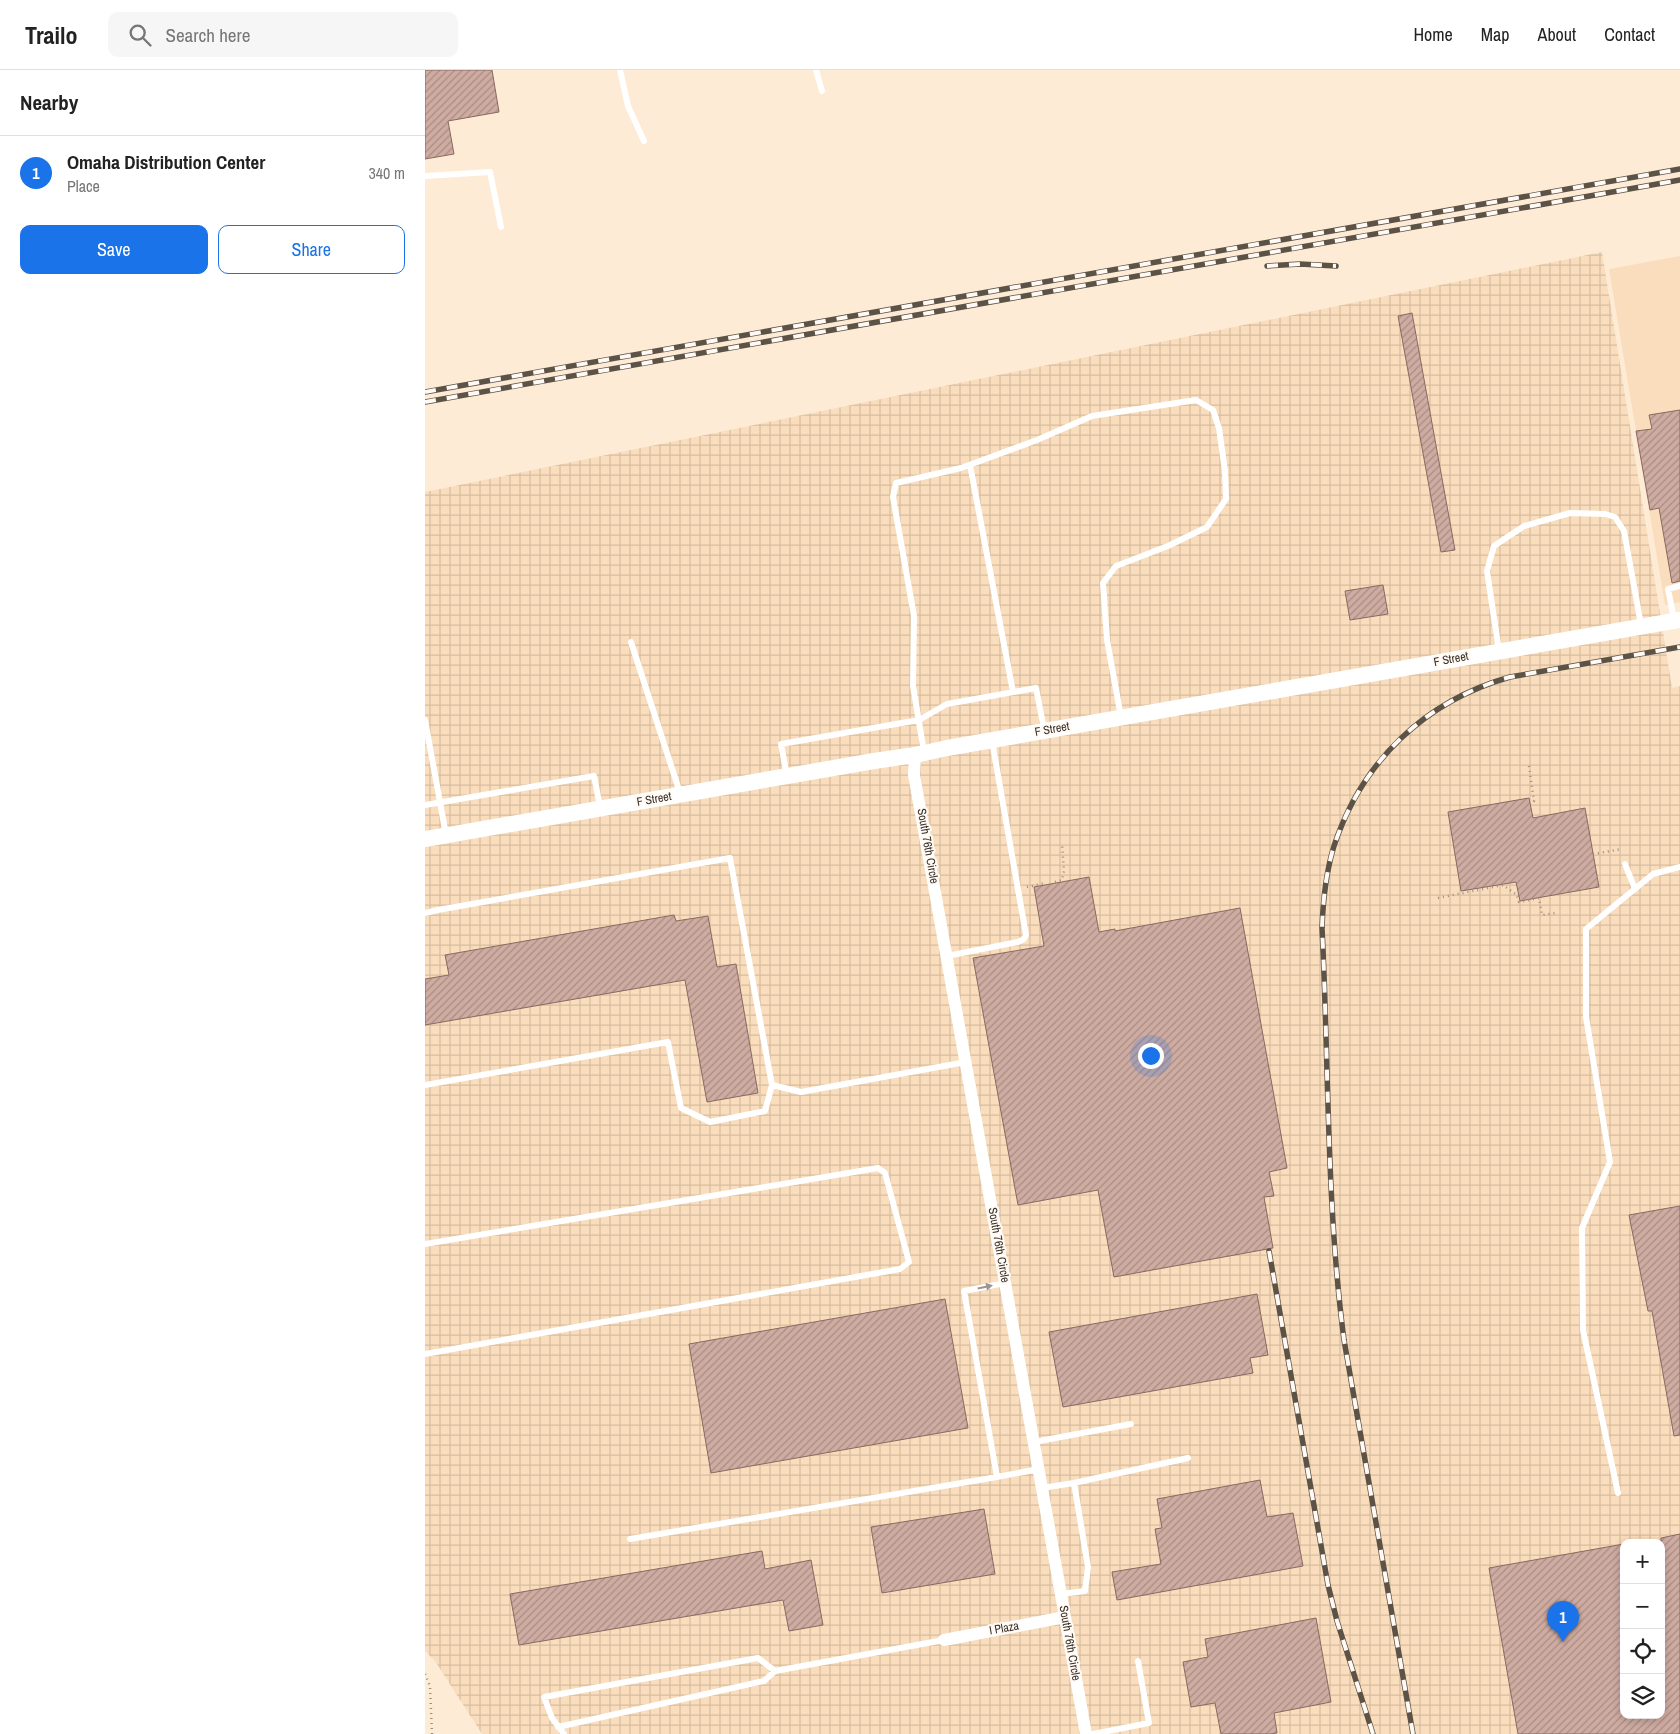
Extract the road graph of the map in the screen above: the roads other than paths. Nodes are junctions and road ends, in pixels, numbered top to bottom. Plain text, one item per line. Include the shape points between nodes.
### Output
1 (621, 70) edge
2 (816, 70) edge
3 (823, 91) dead end
4 (644, 141) dead end
5 (425, 176) edge
6 (501, 227) dead end
7 (969, 465) junction
8 (1680, 586) edge
9 (1677, 620) edge
10 (1641, 626) junction
11 (631, 642) dead end
12 (1499, 651) junction
13 (1013, 692) junction
14 (1121, 717) junction
15 (425, 720) edge
16 (919, 720) junction
17 (1044, 731) junction
18 (991, 740) junction
19 (920, 754) junction
20 (787, 776) junction
21 (680, 794) junction
22 (440, 802) junction
23 (425, 805) edge
24 (601, 808) junction
25 (446, 835) junction
26 (425, 839) edge
27 (1625, 864) dead end
28 (1680, 867) edge
29 (1635, 888) junction
30 (425, 914) edge
31 (947, 956) junction
32 (966, 1062) junction
33 (425, 1085) edge
34 (772, 1085) junction
35 (425, 1244) edge
36 (1005, 1283) junction
37 (425, 1354) edge
38 (1131, 1424) dead end
39 (1034, 1442) junction
40 (1188, 1458) dead end
41 (1039, 1469) junction
42 (997, 1477) junction
43 (1074, 1483) junction
44 (1042, 1488) junction
45 (1618, 1493) dead end
46 (630, 1540) dead end
47 (1061, 1594) junction
48 (1065, 1617) junction
49 (944, 1640) joint
50 (1138, 1661) dead end
51 (775, 1671) junction
52 (558, 1726) junction
53 (564, 1734) edge
54 (1086, 1734) edge
55 (1093, 1734) edge

1 - 4 lane via 628,106
2 - 3 lane
5 - 6 lane via 491,172
7 - 13 lane
7 - 14 lane via 1092,416 1196,400 1213,410 1219,428 1226,499 1207,527 1116,566 1103,583 1107,640
7 - 16 lane via 896,483 893,497 914,616 913,686
8 - 9 lane via 1668,588
9 - 10 street, F Street
10 - 12 street, F Street
10 - 12 lane via 1624,532 1615,517 1570,513 1524,526 1495,546 1487,571
11 - 21 lane
12 - 14 street, F Street
13 - 16 lane via 947,704
13 - 17 lane via 1036,688
14 - 17 street, F Street
15 - 22 lane
16 - 19 lane
16 - 20 lane via 781,744
17 - 18 street, F Street
18 - 19 street, F Street
18 - 31 lane via 1026,935 1018,942
19 - 20 street, F Street
19 - 31 street, South 76th Circle via 914,775
20 - 21 street, F Street
21 - 24 street, F Street
22 - 23 lane
22 - 24 lane via 595,776
22 - 25 lane
24 - 25 street, F Street
25 - 26 street, F Street
27 - 29 lane
28 - 29 lane via 1653,874
29 - 45 lane via 1586,929 1586,1017 1610,1162 1582,1228 1583,1330
30 - 34 lane via 730,858
31 - 32 street, South 76th Circle
32 - 34 lane via 801,1092
32 - 36 street, South 76th Circle
33 - 34 lane via 668,1042 681,1108 710,1122 765,1111
35 - 37 lane via 878,1168 885,1173 909,1262 900,1269
36 - 39 street, South 76th Circle
42 -> 36 lane via 964,1291
38 - 39 lane
39 - 41 street, South 76th Circle
40 - 43 lane
41 - 42 lane
41 - 44 street, South 76th Circle
42 - 46 lane
43 - 44 lane
43 - 47 lane via 1087,1567 1085,1591
44 - 47 street, South 76th Circle
47 - 48 street, South 76th Circle
48 - 49 street, I Plaza
48 - 54 street, South 76th Circle
49 - 51 lane
50 - 55 lane via 1149,1723
51 - 52 lane via 764,1681
51 - 52 lane via 758,1658 544,1697
52 - 53 lane

